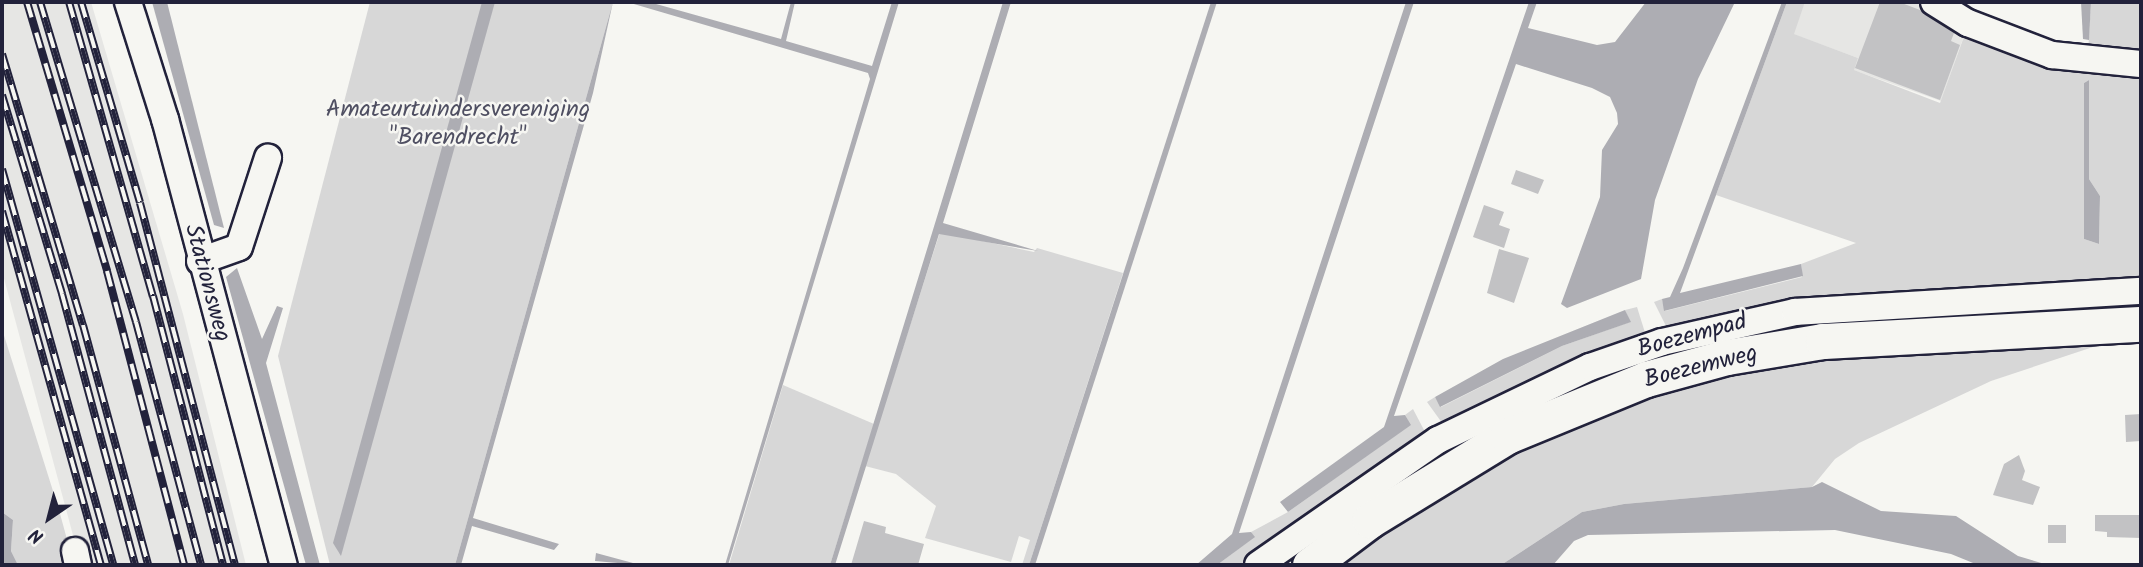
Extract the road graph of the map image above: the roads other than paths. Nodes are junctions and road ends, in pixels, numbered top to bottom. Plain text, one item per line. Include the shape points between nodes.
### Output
1 (128, 2) edge
2 (1934, 2) edge
3 (2141, 64) edge
4 (268, 158) dead end
5 (200, 261) junction
6 (2141, 291) edge
7 (2141, 324) edge
8 (284, 565) edge
9 (1258, 565) edge
10 (1310, 565) edge

1 - 5 street, Stationsweg via 165,118
2 - 3 street via 1968,23 2052,55
4 - 5 street via 239,247
5 - 8 street, Stationsweg
6 - 9 street, Boezempad via 1795,312 1662,342 1577,372 1438,440
7 - 10 main road, Boezemweg via 1823,341 1727,357 1646,379 1507,436 1370,520

